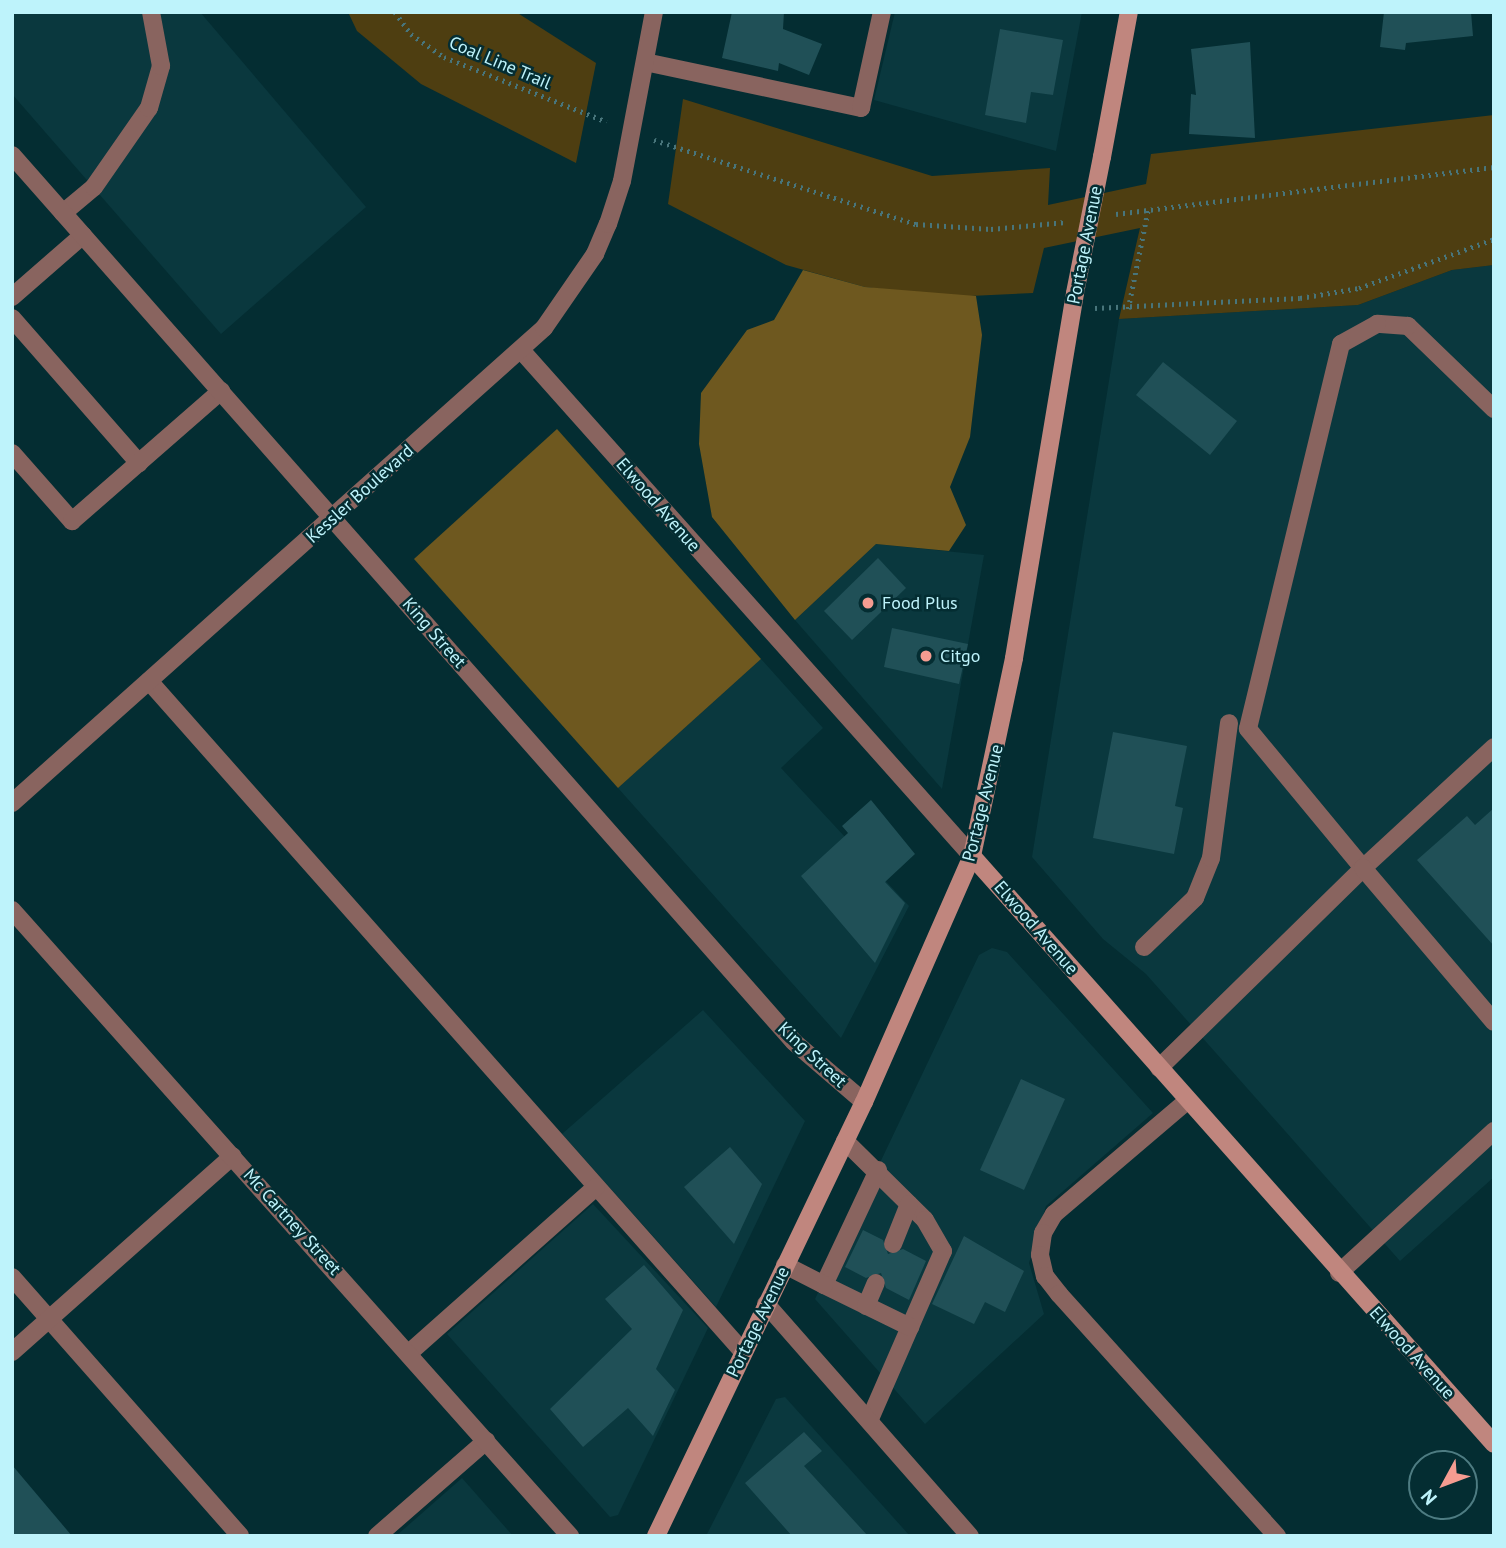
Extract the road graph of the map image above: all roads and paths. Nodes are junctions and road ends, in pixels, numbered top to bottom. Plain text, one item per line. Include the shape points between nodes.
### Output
1 (151, 12) edge
2 (395, 12) edge
3 (654, 12) edge
4 (882, 12) edge
5 (1129, 12) edge
6 (645, 62) junction
7 (606, 122) dead end
8 (12, 155) edge
9 (1148, 210) dead end
10 (63, 213) junction
11 (83, 235) junction
12 (1494, 239) edge
13 (12, 297) edge
14 (1074, 299) junction
15 (1128, 309) junction
16 (12, 318) edge
17 (521, 350) junction
18 (221, 391) junction
19 (1494, 409) edge
20 (12, 453) edge
21 (139, 463) junction
22 (332, 518) junction
23 (149, 681) junction
24 (1229, 723) dead end
25 (1494, 747) edge
26 (12, 803) edge
27 (972, 856) junction
28 (1363, 869) junction
29 (12, 910) edge
30 (1144, 947) dead end
31 (1494, 1022) edge
32 (1159, 1068) junction
33 (1187, 1101) junction
34 (864, 1102) junction
35 (1494, 1131) edge
36 (845, 1141) junction
37 (233, 1156) junction
38 (878, 1170) junction
39 (596, 1187) junction
40 (909, 1204) junction
41 (892, 1244) dead end
42 (785, 1265) junction
43 (1339, 1273) junction
44 (12, 1277) edge
45 (876, 1283) dead end
46 (824, 1285) junction
47 (766, 1304) junction
48 (866, 1306) junction
49 (50, 1319) junction
50 (911, 1327) junction
51 (12, 1352) edge
52 (743, 1352) junction
53 (408, 1353) junction
54 (869, 1421) junction
55 (486, 1441) junction
56 (1494, 1444) edge
57 (240, 1536) edge
58 (377, 1536) edge
59 (570, 1536) edge
60 (656, 1536) edge
61 (971, 1536) edge
62 (1278, 1536) edge

1 - 10 street via 161,66 149,108 94,187
2 - 7 path, Coal Line Trail via 411,34 444,57
3 - 6 street, Kessler Boulevard
4 - 6 street via 861,108
5 - 14 main road, Portage Avenue, bridge
6 - 17 street, Kessler Boulevard via 622,181 595,254
8 - 10 street, King Street
9 - 15 path
10 - 11 street, King Street
11 - 13 street
11 - 18 street, King Street
12 - 15 path via 1359,288 1300,298
14 - 15 path
14 - 27 main road, Portage Avenue via 1014,658
16 - 21 street
17 - 22 street, Kessler Boulevard
17 - 27 street, Elwood Avenue
18 - 21 street
18 - 22 street, King Street
19 - 28 street via 1408,326 1377,324 1341,344 1248,729
20 - 21 street via 72,521
22 - 23 street, Kessler Boulevard
22 - 34 street, King Street via 793,1042
23 - 26 street, Kessler Boulevard
23 - 39 street
24 - 30 street via 1211,858 1195,898
25 - 28 street
27 - 32 main road, Elwood Avenue
27 - 34 main road, Portage Avenue
28 - 31 street
28 - 32 street
29 - 37 street, Mc Cartney Street
32 - 33 main road, Elwood Avenue
33 - 43 main road, Elwood Avenue
33 - 62 street via 1054,1214 1043,1233 1040,1255 1045,1276 1059,1294
34 - 36 main road, Portage Avenue
35 - 43 street
36 - 38 street
36 - 42 main road, Portage Avenue
37 - 49 street
37 - 53 street, Mc Cartney Street
38 - 40 street
38 - 46 street
39 - 52 street
39 - 53 street
40 - 41 street
40 - 50 street via 943,1251
42 - 46 street
42 - 47 main road, Portage Avenue
43 - 56 main road, Elwood Avenue
44 - 49 street
45 - 48 street
46 - 48 street
47 - 52 main road, Portage Avenue
47 - 54 street
48 - 50 street
49 - 51 street
49 - 57 street
50 - 54 street
52 - 60 main road, Portage Avenue
53 - 55 street, Mc Cartney Street
54 - 61 street
55 - 58 street
55 - 59 street, Mc Cartney Street

